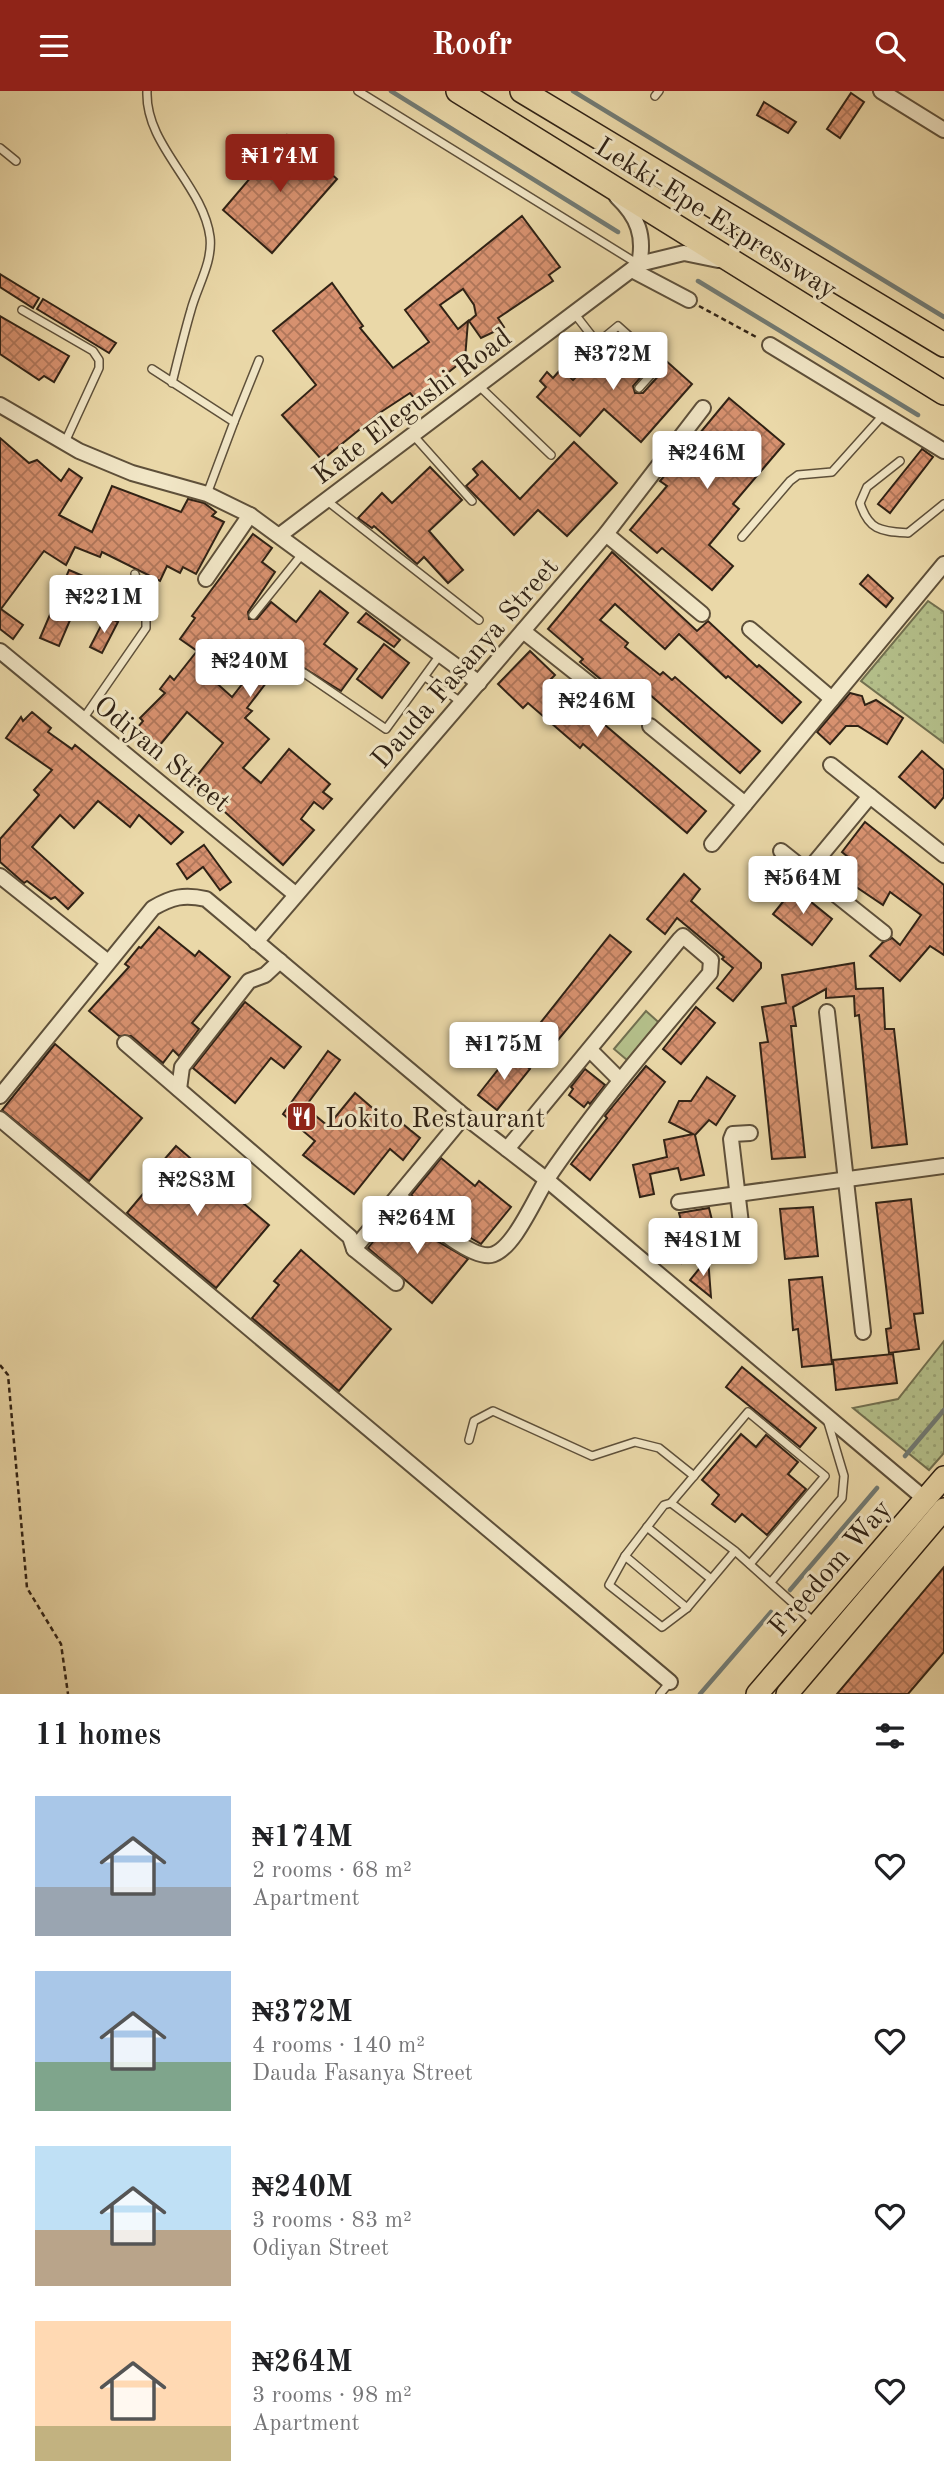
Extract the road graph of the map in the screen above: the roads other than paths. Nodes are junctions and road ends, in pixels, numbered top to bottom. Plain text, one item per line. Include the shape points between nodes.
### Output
1 (147, 91) edge
2 (358, 91) edge
3 (458, 91) edge
4 (522, 91) edge
5 (888, 93) edge
6 (944, 130) edge
7 (0, 148) edge
8 (16, 161) dead end
9 (601, 182) junction
10 (635, 267) junction
11 (740, 267) junction
12 (689, 300) road end
13 (22, 310) dead end
14 (574, 313) junction
15 (770, 345) road end
16 (944, 345) edge
17 (259, 360) dead end
18 (152, 369) dead end
19 (172, 383) junction
20 (478, 386) junction
21 (639, 388) dead end
22 (944, 393) edge
23 (0, 405) edge
24 (703, 408) dead end
25 (884, 413) junction
26 (234, 422) junction
27 (413, 435) junction
28 (65, 442) junction
29 (944, 451) edge
30 (551, 455) dead end
31 (900, 461) dead end
32 (207, 493) junction
33 (326, 500) junction
34 (472, 501) dead end
35 (944, 503) edge
36 (250, 515) junction
37 (606, 534) junction
38 (280, 535) junction
39 (742, 537) dead end
40 (304, 552) junction
41 (944, 564) edge
42 (135, 574) dead end
43 (206, 579) dead end
44 (702, 614) dead end
45 (253, 615) dead end
46 (479, 621) dead end
47 (750, 629) dead end
48 (523, 631) junction
49 (0, 651) edge
50 (440, 654) junction
51 (304, 673) dead end
52 (425, 677) junction
53 (479, 683) junction
54 (605, 696) dead end
55 (832, 699) junction
56 (462, 702) junction
57 (83, 719) junction
58 (650, 726) dead end
59 (831, 765) dead end
60 (870, 796) junction
61 (745, 804) junction
62 (712, 844) dead end
63 (781, 851) dead end
64 (944, 855) edge
65 (807, 872) junction
66 (0, 876) edge
67 (295, 894) junction
68 (884, 933) dead end
69 (256, 942) junction
70 (279, 961) junction
71 (108, 962) junction
72 (827, 1012) dead end
73 (125, 1044) dead end
74 (590, 1050) junction
75 (620, 1080) junction
76 (179, 1089) junction
77 (0, 1096) edge
78 (464, 1116) junction
79 (0, 1119) edge
80 (750, 1133) dead end
81 (507, 1149) junction
82 (944, 1166) edge
83 (847, 1177) junction
84 (547, 1180) junction
85 (737, 1194) junction
86 (398, 1196) junction
87 (679, 1202) dead end
88 (354, 1248) junction
89 (744, 1249) dead end
90 (396, 1283) dead end
91 (863, 1332) dead end
92 (827, 1419) junction
93 (469, 1440) dead end
94 (694, 1476) junction
95 (944, 1477) edge
96 (671, 1503) junction
97 (934, 1504) edge
98 (648, 1527) junction
99 (735, 1551) junction
100 (625, 1556) junction
101 (750, 1564) junction
102 (711, 1579) junction
103 (771, 1582) junction
104 (687, 1608) junction
105 (817, 1625) junction
106 (833, 1639) junction
107 (670, 1682) joint
108 (660, 1694) edge
109 (757, 1694) edge
110 (787, 1694) edge

1 - 19 lane via 146,108 155,131 207,223 210,239 210,254
2 - 10 lane
3 - 9 highway, Lekki-Epe Expressway
4 - 16 highway, Lekki-Epe Expressway
5 - 6 street
7 - 8 lane
9 - 10 street via 635,218 642,233
9 - 11 highway, Lekki-Epe Expressway
10 - 11 street, Kate Elegushi Road via 684,253
10 - 12 street
10 - 14 street, Kate Elegushi Road
11 - 22 highway, Lekki-Epe Expressway
13 - 28 lane via 93,351 99,360
14 - 20 street, Kate Elegushi Road
14 - 21 lane via 595,340 618,326 655,359 657,369
15 - 25 street
17 - 26 lane
18 - 19 lane
19 - 26 lane
20 - 27 street, Kate Elegushi Road
20 - 30 lane
23 - 28 street
24 - 37 street, Dauda Fasanya Street
25 - 29 street
25 - 39 lane via 832,472 798,475 790,481
26 - 32 lane
27 - 33 street, Kate Elegushi Road
27 - 34 lane
28 - 32 street via 132,473
31 - 35 lane via 867,488 860,503 866,520 882,531 908,533
32 - 36 street
33 - 38 street, Kate Elegushi Road
33 - 46 lane
36 - 38 street
36 - 43 street
37 - 44 street
37 - 48 street, Dauda Fasanya Street
38 - 40 street
40 - 45 lane
40 - 50 street
41 - 55 street
42 - 57 lane via 146,628
47 - 55 street
48 - 53 street, Dauda Fasanya Street
48 - 54 street
49 - 57 street, Odiyan Street
50 - 52 lane
50 - 53 street
51 - 52 lane via 386,729
52 - 56 lane
53 - 56 street, Dauda Fasanya Street
55 - 61 street
56 - 67 street, Dauda Fasanya Street
57 - 67 street, Odiyan Street
58 - 61 street
59 - 60 street
60 - 64 street
60 - 65 street
61 - 62 street
63 - 65 street
65 - 68 street
66 - 71 street
67 - 69 street, Dauda Fasanya Street
69 - 70 street
69 - 71 street via 206,899 187,894 153,908
70 - 76 street via 265,975 249,981 182,1067
70 - 78 street
71 - 77 street
72 - 83 street
73 - 76 street
74 - 75 street
74 - 75 street via 683,936 711,960 709,973
74 - 81 street
75 - 84 street
76 - 88 street via 350,1237
78 - 81 street
78 - 86 street
79 - 107 street
80 - 85 street via 731,1136
81 - 84 street
82 - 83 street
83 - 85 street
83 - 91 street
84 - 86 street via 506,1248 493,1255 463,1247
84 - 92 street
85 - 87 street
85 - 89 street
86 - 88 street
88 - 90 street
92 - 97 street
92 - 103 lane via 844,1476 842,1498
93 - 94 lane via 474,1421 493,1411 592,1456 635,1442 659,1448
94 - 96 lane
94 - 101 lane via 748,1412 825,1476
95 - 97 main road, Freedom Way
96 - 98 lane via 664,1505
96 - 99 lane
97 - 105 main road, Freedom Way
97 - 106 main road, Freedom Way
98 - 100 lane
98 - 102 lane
99 - 101 lane
99 - 102 lane
100 - 104 lane
100 - 104 lane via 610,1578 611,1589 659,1627
101 - 103 lane
102 - 104 lane
103 - 105 lane
105 - 106 lane
105 - 109 main road, Freedom Way
106 - 110 main road, Freedom Way
107 - 108 lane

